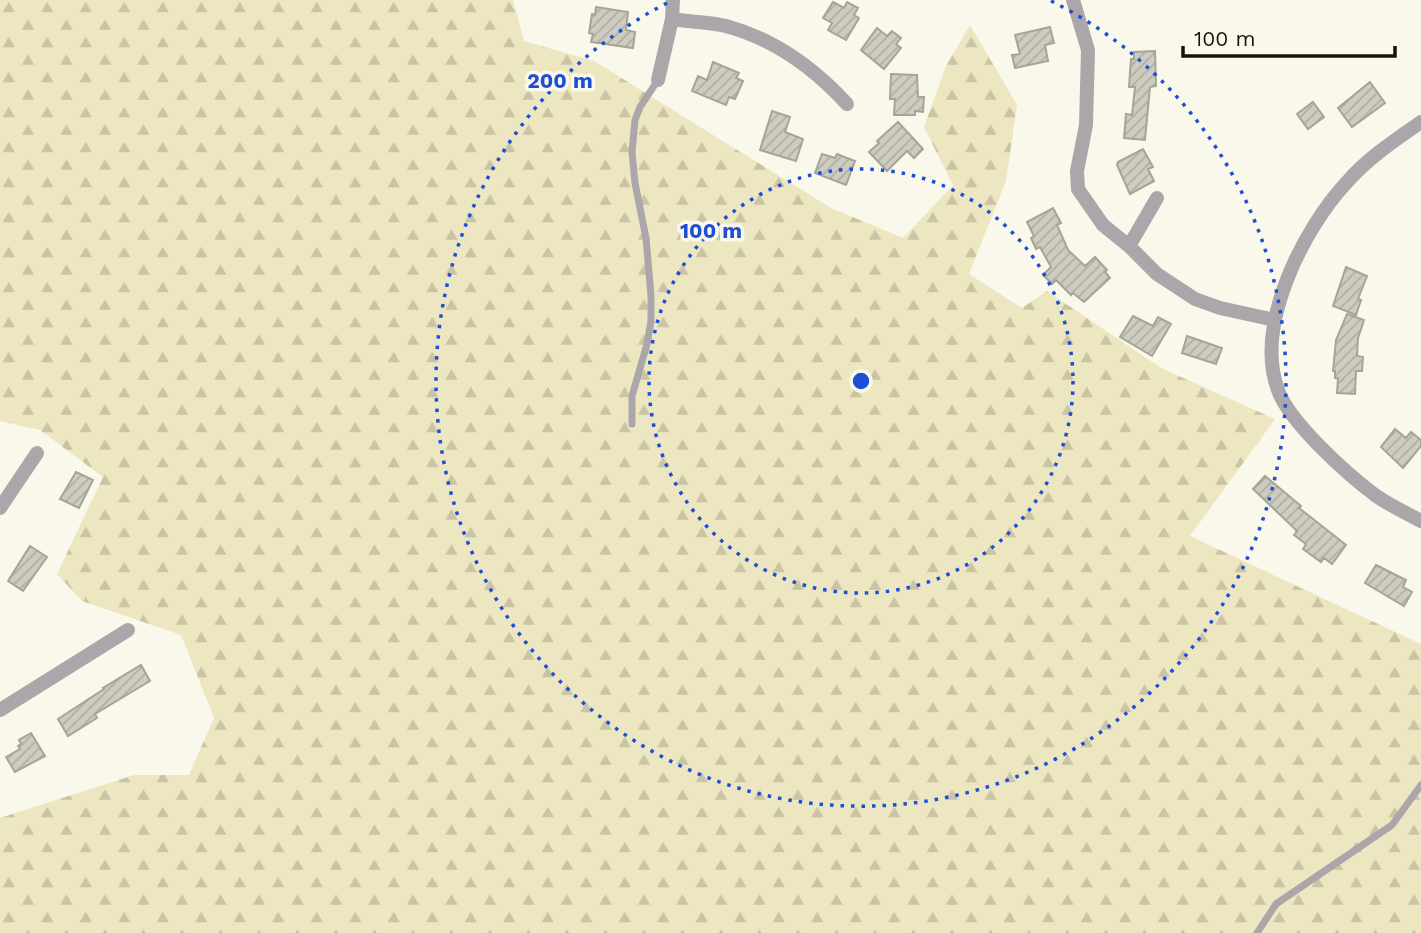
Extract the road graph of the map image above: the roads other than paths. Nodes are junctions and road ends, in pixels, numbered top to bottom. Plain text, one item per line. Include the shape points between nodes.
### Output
1 (673, 0) edge
2 (1073, 0) edge
3 (672, 19) junction
4 (658, 80) joint
5 (847, 104) dead end
6 (1421, 122) edge
7 (1157, 198) dead end
8 (1129, 246) junction
9 (1275, 320) junction
10 (632, 424) dead end
11 (37, 453) dead end
12 (0, 508) edge
13 (1421, 521) edge
14 (128, 630) dead end
15 (0, 710) edge
16 (1421, 785) edge
17 (1257, 933) edge

1 - 3 street
2 - 8 street via 1088,50 1078,189 1103,225
3 - 4 street
3 - 5 street via 723,26 768,40 792,54
4 - 10 lane via 635,120 632,152 651,296 647,344 632,396
6 - 9 street via 1345,184 1300,250
7 - 8 street
8 - 9 street via 1157,274 1195,299
9 - 13 street via 1272,358 1277,388 1293,416 1377,496
11 - 12 street
14 - 15 street
16 - 17 lane via 1392,825 1276,904

